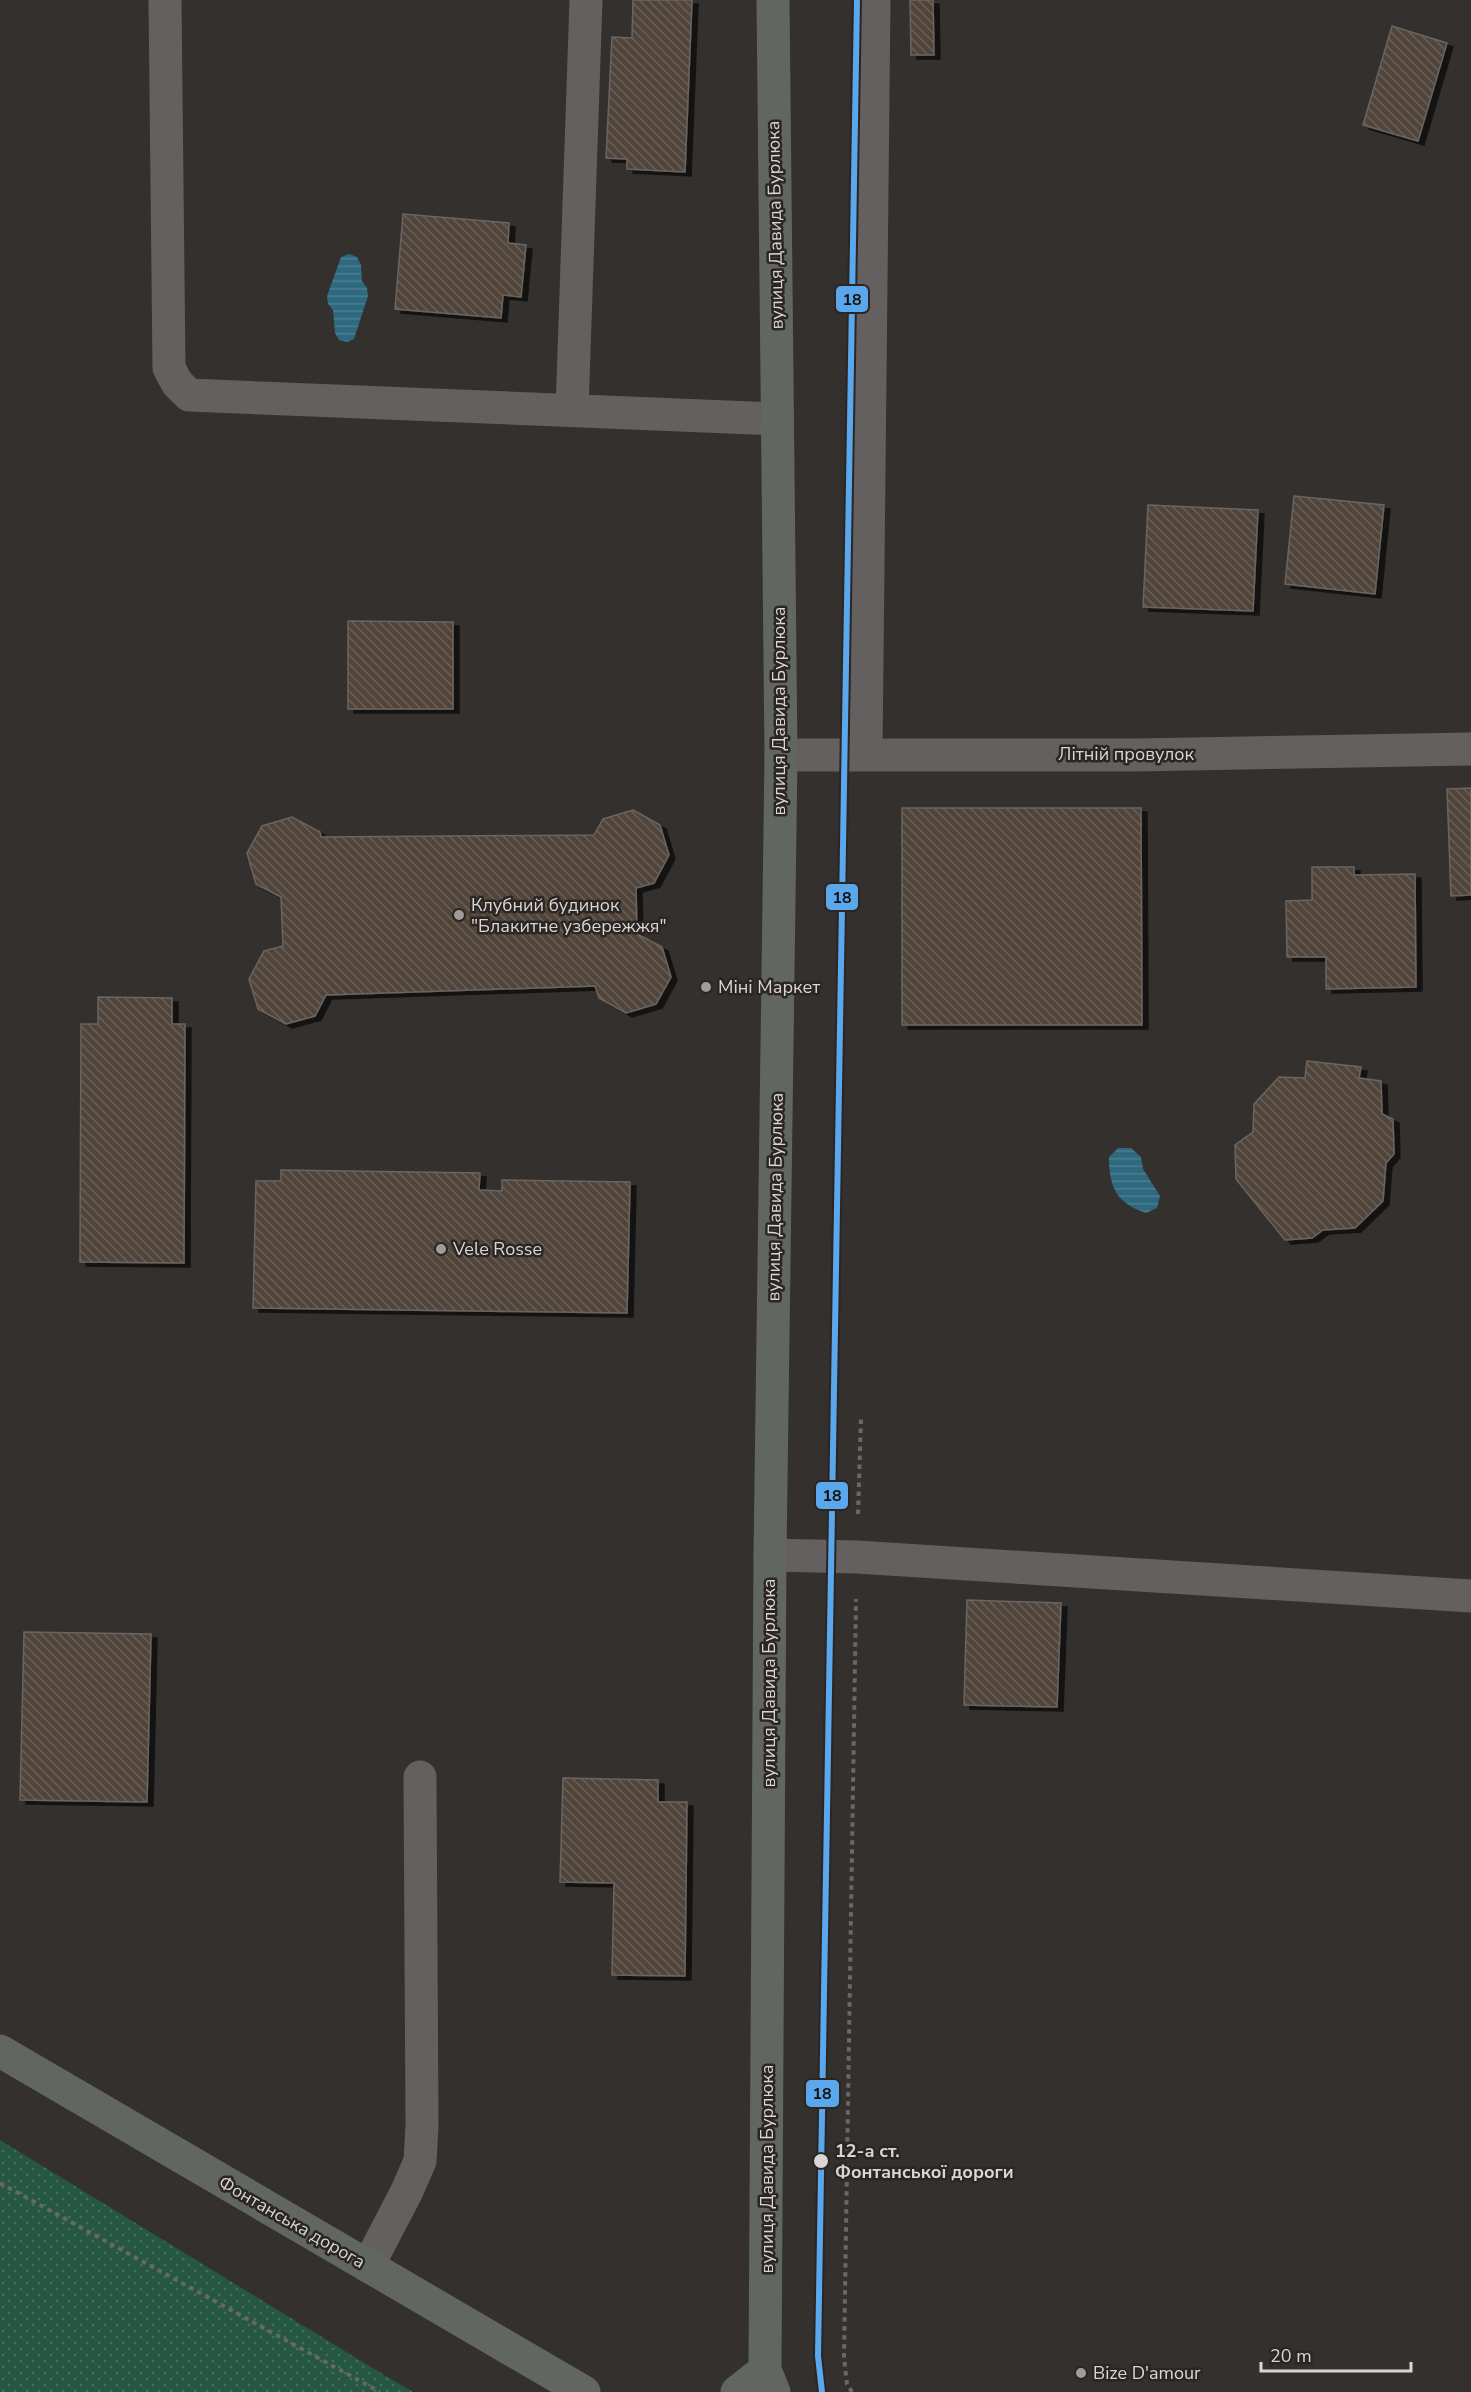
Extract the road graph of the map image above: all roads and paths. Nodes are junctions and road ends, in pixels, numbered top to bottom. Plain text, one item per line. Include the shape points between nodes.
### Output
1 (165, 0) edge
2 (586, 0) edge
3 (773, 0) edge
4 (874, 0) edge
5 (572, 410) junction
6 (777, 419) junction
7 (1471, 749) edge
8 (866, 753) junction
9 (780, 755) junction
10 (861, 1418) dead end
11 (770, 1555) junction
12 (857, 1557) junction
13 (1471, 1596) edge
14 (420, 1777) dead end
15 (0, 2051) edge
16 (0, 2183) edge
17 (368, 2266) junction
18 (770, 2381) edge
19 (380, 2392) edge
20 (584, 2392) edge
21 (737, 2392) edge
22 (852, 2392) edge

1 - 5 street via 170,368 177,383 189,395
2 - 5 street
3 - 6 main road, вулиця Давида Бурлюка
4 - 8 street
5 - 6 street
6 - 9 main road, вулиця Давида Бурлюка
7 - 8 street, Літній провулок via 1135,755
8 - 9 street, Літній провулок
9 - 11 main road, вулиця Давида Бурлюка
10 - 12 path
11 - 12 street
11 - 18 main road, вулиця Давида Бурлюка
12 - 13 street
12 - 22 path via 844,2357 847,2384
14 - 17 street via 420,2161
15 - 17 main road, Фонтанська дорога
16 - 19 path
17 - 20 main road, Фонтанська дорога
18 - 21 main road

